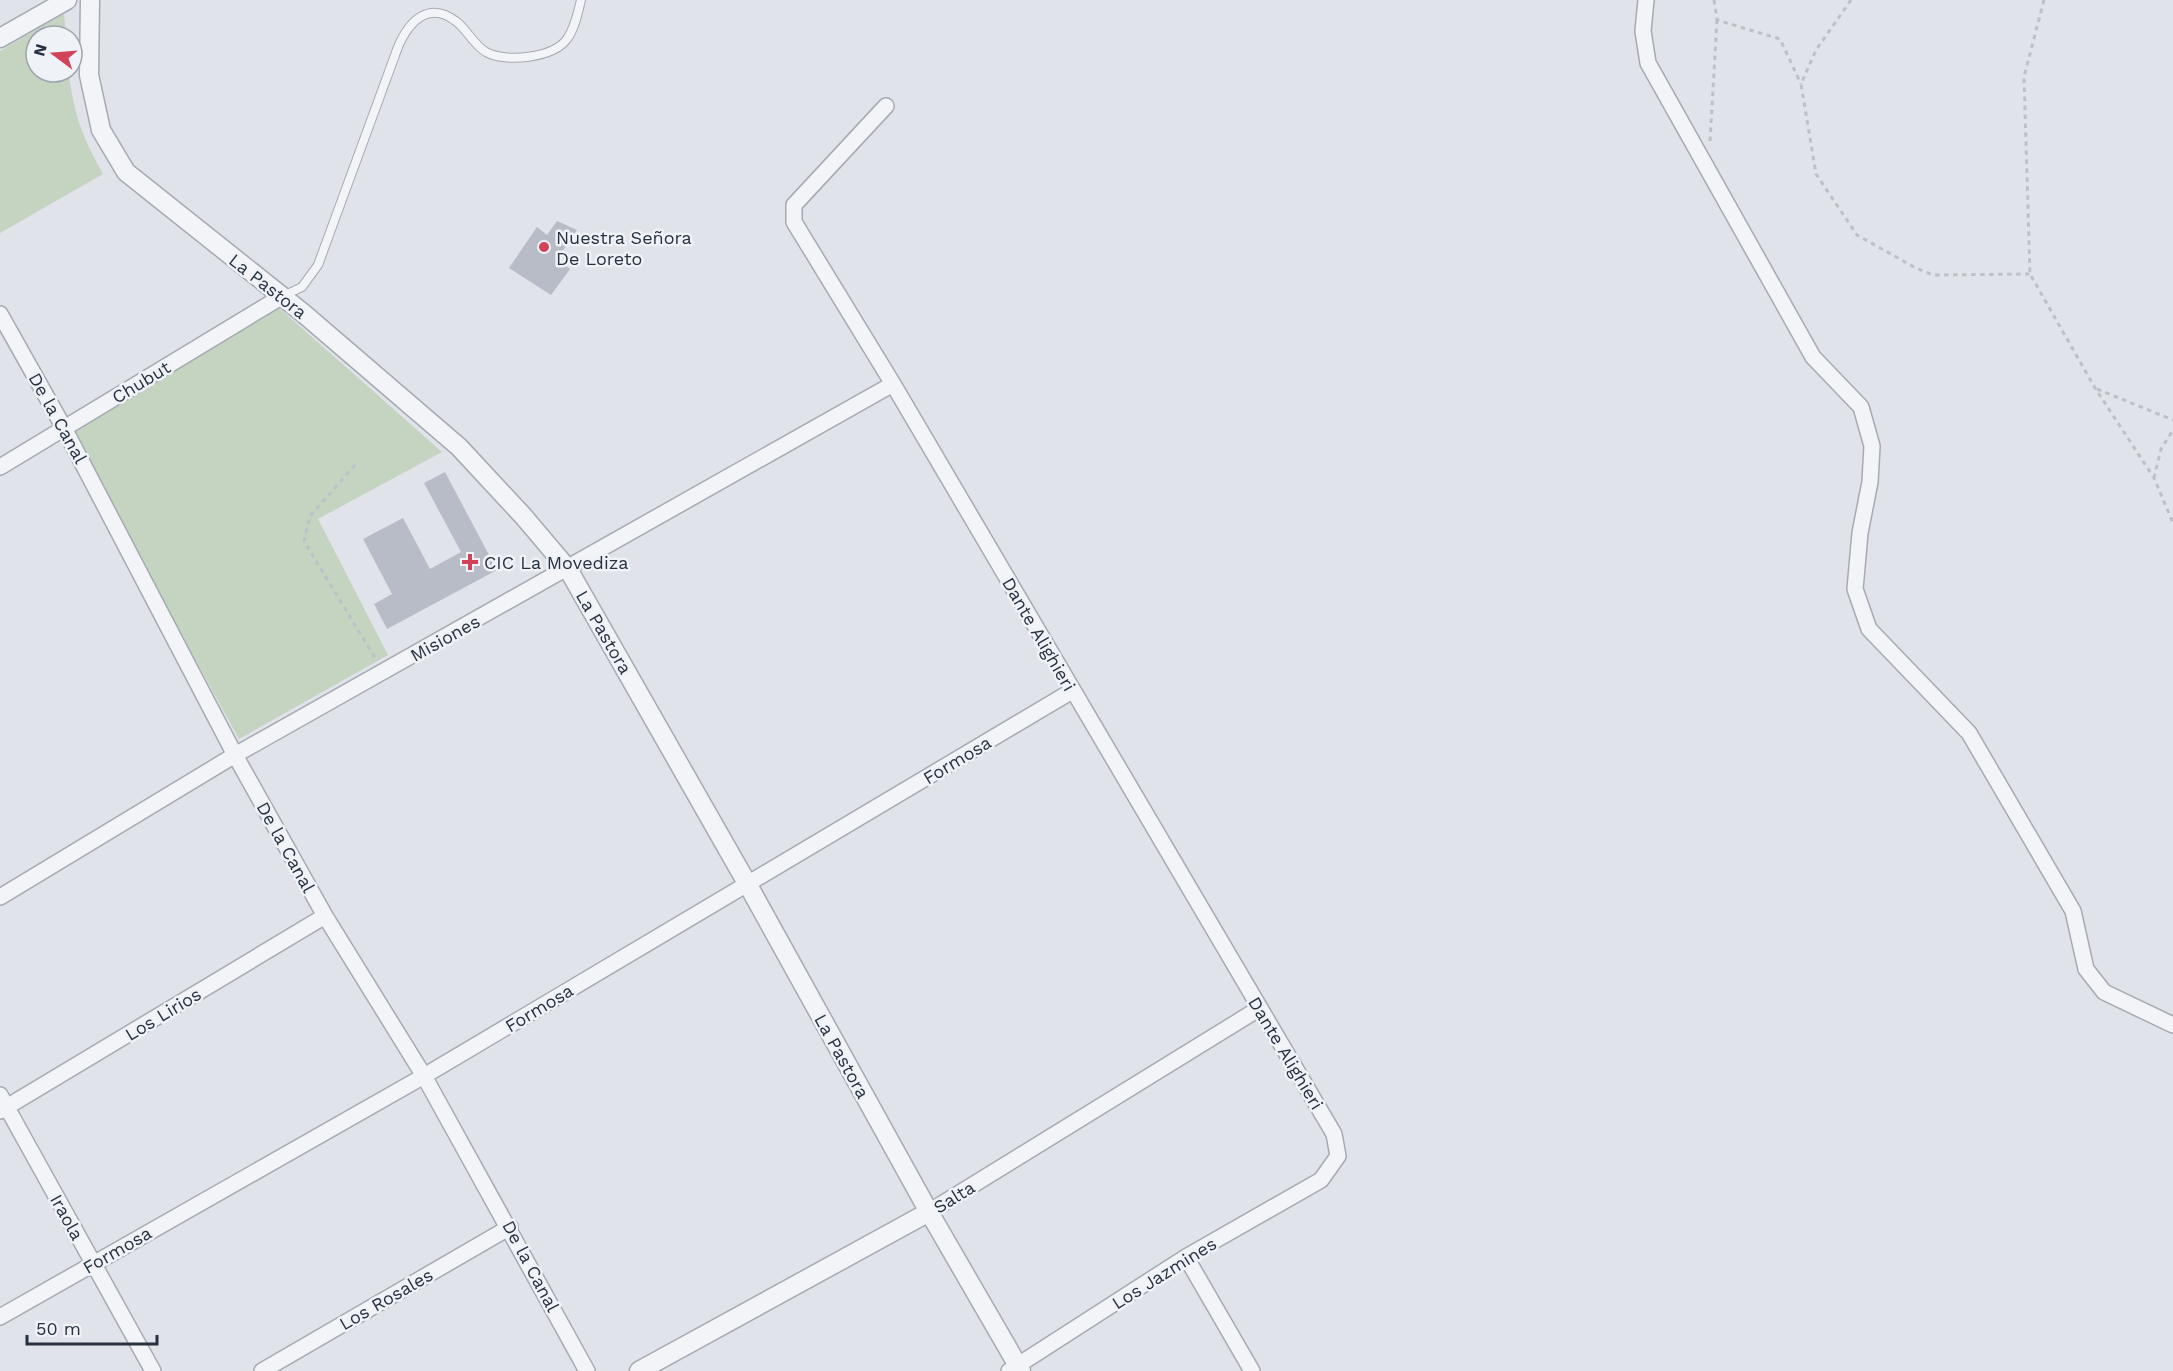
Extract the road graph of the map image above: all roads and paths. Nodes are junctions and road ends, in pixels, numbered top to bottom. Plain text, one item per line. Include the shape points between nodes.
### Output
1 (67, 0) edge
2 (90, 0) edge
3 (581, 0) edge
4 (1646, 0) edge
5 (1714, 0) edge
6 (1851, 0) edge
7 (2044, 0) edge
8 (1717, 20) junction
9 (0, 38) edge
10 (1801, 84) junction
11 (886, 106) dead end
12 (1708, 169) junction
13 (2030, 274) junction
14 (281, 297) junction
15 (0, 314) edge
16 (893, 384) junction
17 (2095, 388) junction
18 (2173, 420) edge
19 (64, 429) junction
20 (2173, 430) edge
21 (355, 465) dead end
22 (0, 467) edge
23 (2154, 478) junction
24 (2173, 523) edge
25 (568, 569) junction
26 (384, 673) junction
27 (1072, 691) junction
28 (235, 755) junction
29 (748, 885) junction
30 (0, 897) edge
31 (325, 916) junction
32 (1260, 1008) junction
33 (2173, 1024) edge
34 (424, 1076) junction
35 (2, 1104) edge
36 (1321, 1180) joint
37 (928, 1212) junction
38 (510, 1227) junction
39 (1186, 1257) junction
40 (92, 1263) junction
41 (0, 1317) edge
42 (1016, 1369) edge
43 (153, 1371) edge
44 (262, 1371) edge
45 (587, 1371) edge
46 (639, 1371) edge
47 (1252, 1371) edge

1 - 9 street
2 - 14 street, La Pastora via 89,75 101,130 126,172
3 - 14 lane via 567,40 551,51 513,59 484,51 456,21 425,13 413,20 398,47 318,265 302,287
4 - 12 street via 1642,32 1648,63
5 - 8 path
6 - 10 path via 1816,50
7 - 13 path via 2024,77
8 - 10 path via 1780,39
8 - 12 path
10 - 13 path via 1816,174 1857,235 1933,275
11 - 16 street, Dante Alighieri via 794,205 794,222
12 - 33 street via 1813,357 1861,407 1872,446 1855,589 1869,629 1969,733 2073,911 2086,969 2104,992
13 - 17 path
14 - 19 street, Chubut
14 - 25 street, La Pastora via 459,447
15 - 19 street, De la Canal
16 - 25 street, Misiones
16 - 27 street, Dante Alighieri
17 - 18 path
17 - 23 path
19 - 22 street, Chubut
19 - 28 street, De la Canal
20 - 23 path via 2161,448
21 - 26 path via 310,516 304,541
23 - 24 path
25 - 26 street, Misiones
25 - 29 street, La Pastora
26 - 28 street, Misiones
27 - 29 street, Formosa
27 - 32 street, Dante Alighieri
28 - 30 street, Misiones
28 - 31 street, De la Canal
29 - 34 street, Formosa
29 - 37 street, La Pastora
31 - 34 street, De la Canal
31 - 35 street, Los Lirios
32 - 36 street, Dante Alighieri via 1334,1134 1338,1156
32 - 37 street, Salta
34 - 38 street, De la Canal
34 - 40 street, Formosa
35 - 40 street, Iraola
36 - 39 street, Los Jazmines
37 - 42 street, La Pastora
37 - 46 street, Salta
38 - 44 street, Los Rosales
38 - 45 street, De la Canal
39 - 42 street, Los Jazmines
39 - 47 street
40 - 41 street, Formosa
40 - 43 street, Iraola

